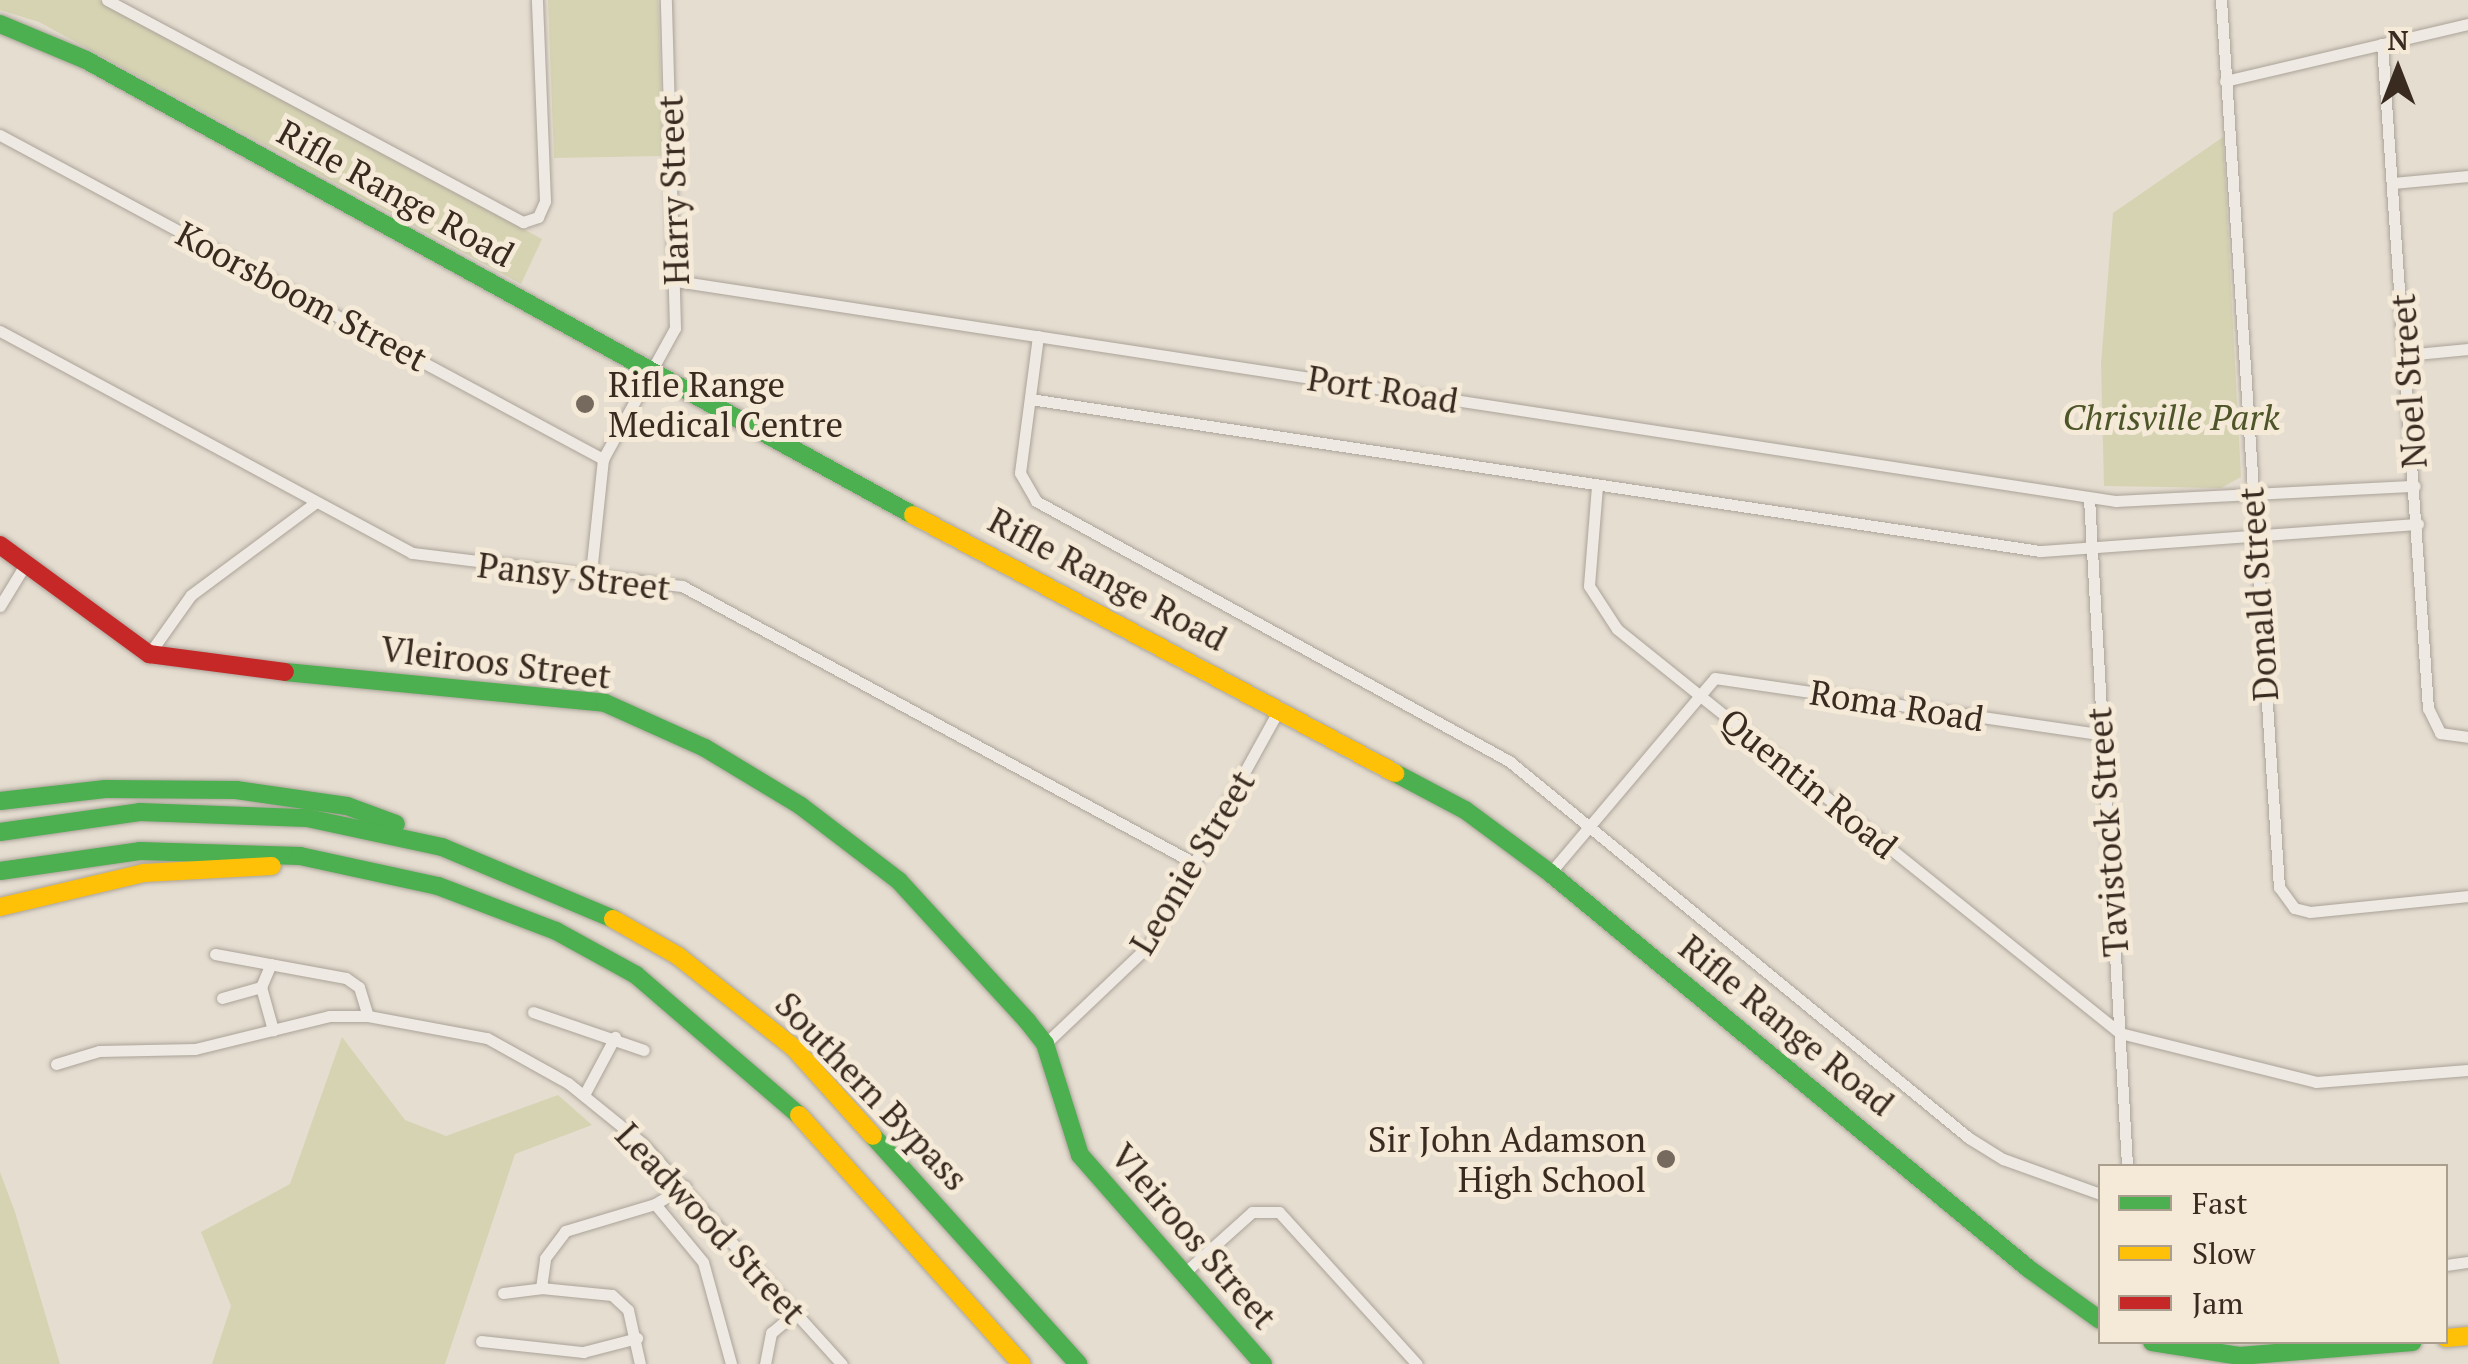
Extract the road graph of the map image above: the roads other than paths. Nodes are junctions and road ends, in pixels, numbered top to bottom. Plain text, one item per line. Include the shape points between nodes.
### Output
1 (107, 0) edge
2 (538, 0) edge
3 (666, 0) edge
4 (2221, 0) edge
5 (0, 24) edge
6 (2468, 24) edge
7 (2382, 44) junction
8 (2225, 81) junction
9 (0, 135) edge
10 (2468, 176) edge
11 (2393, 183) junction
12 (676, 281) junction
13 (0, 331) edge
14 (1038, 336) junction
15 (2468, 349) edge
16 (2406, 354) junction
17 (649, 372) junction
18 (1030, 399) junction
19 (603, 459) junction
20 (1597, 486) junction
21 (2415, 486) junction
22 (2251, 497) junction
23 (2089, 498) junction
24 (315, 503) junction
25 (2418, 524) junction
26 (2255, 536) junction
27 (0, 545) edge
28 (2090, 550) junction
29 (26, 562) junction
30 (591, 573) junction
31 (0, 606) edge
32 (149, 654) junction
33 (1698, 692) junction
34 (1280, 708) junction
35 (2100, 734) junction
36 (2468, 737) edge
37 (0, 801) edge
38 (1590, 827) junction
39 (0, 832) edge
40 (442, 846) junction
41 (335, 861) junction
42 (1196, 864) junction
43 (0, 872) edge
44 (1550, 873) junction
45 (2468, 896) edge
46 (0, 906) edge
47 (215, 954) dead end
48 (271, 964) junction
49 (260, 986) junction
50 (222, 998) dead end
51 (534, 1012) dead end
52 (368, 1016) junction
53 (272, 1030) junction
54 (2120, 1034) junction
55 (615, 1037) junction
56 (1044, 1044) junction
57 (644, 1050) dead end
58 (56, 1064) dead end
59 (2468, 1070) edge
60 (584, 1095) junction
61 (2127, 1164) edge
62 (685, 1186) junction
63 (2098, 1193) edge
64 (655, 1204) junction
65 (1183, 1274) junction
66 (541, 1288) junction
67 (503, 1292) dead end
68 (796, 1312) junction
69 (2098, 1319) edge
70 (636, 1338) junction
71 (481, 1342) dead end
72 (2164, 1344) edge
73 (2387, 1344) edge
74 (640, 1364) edge
75 (731, 1364) edge
76 (765, 1364) edge
77 (842, 1364) edge
78 (1022, 1364) edge
79 (1078, 1364) edge
80 (1263, 1364) edge
81 (1417, 1364) edge

1 - 2 street, Rifle Range Road via 512,220 538,217 545,196
3 - 12 street, Harry Street
4 - 8 street, Donald Street
5 - 17 main road, Rifle Range Road via 86,60
6 - 7 street
7 - 8 street
7 - 11 street, Noel Street
8 - 22 street, Donald Street
9 - 19 street, Koorsboom Street
10 - 11 street
11 - 16 street, Noel Street
12 - 14 street, Port Road
12 - 17 street, Harry Street via 672,340
13 - 24 street, Pansy Street
14 - 18 street, Rifle Range Road
14 - 23 street, Port Road
15 - 16 street
16 - 21 street, Noel Street
17 - 19 street, Harry Street
17 - 34 main road, Rifle Range Road
18 - 20 street, Port Road
18 - 38 street, Rifle Range Road via 1020,473 1036,501 1500,756
19 - 30 street
20 - 28 street, Port Road via 1965,542
20 - 33 street, Quentin Road via 1591,593 1617,629
21 - 22 street, Port Road
21 - 25 street, Noel Street
22 - 23 street, Port Road
22 - 26 street, Donald Street
23 - 28 street, Tavistock Street
24 - 30 street, Pansy Street via 422,556
24 - 32 street via 191,595
25 - 26 street, Port Road
25 - 36 street, Noel Street via 2430,719 2449,737
26 - 28 street, Port Road
26 - 45 street, Donald Street via 2279,888 2294,908 2310,912
27 - 29 main road, Vleiroos Street
28 - 35 street, Tavistock Street
29 - 31 street
29 - 32 main road, Vleiroos Street
30 - 42 street, Pansy Street via 682,586
32 - 56 main road, Vleiroos Street via 207,666 570,698 632,712 769,786 888,872
33 - 35 street, Roma Road via 1716,678
33 - 38 street
33 - 54 street, Quentin Road
34 - 42 street, Leonie Street
34 - 44 main road, Rifle Range Road via 1456,805
35 - 54 street, Tavistock Street
37 - 40 main road via 105,789 236,790 347,806
38 - 44 street
38 - 63 street, Rifle Range Road via 1969,1138 2002,1160
39 - 40 main road, Southern Bypass via 95,816 197,810 307,818
40 - 79 main road, Southern Bypass via 630,926 763,1020 827,1080
41 - 43 main road, Southern Bypass via 250,851 140,850
41 - 46 main road via 144,874
41 - 78 main road, Southern Bypass via 474,897 636,975 774,1087
42 - 56 street, Leonie Street via 1139,957
44 - 69 main road, Rifle Range Road via 2029,1269
47 - 48 street
48 - 49 street
48 - 52 street via 355,982
49 - 50 street
49 - 53 street
51 - 55 street
52 - 53 street, Leadwood Street via 329,1016
52 - 60 street, Leadwood Street via 487,1038
53 - 58 street, Leadwood Street via 195,1049 98,1050
54 - 59 street via 2316,1082
54 - 61 street, Tavistock Street
55 - 57 street
55 - 60 street
56 - 65 main road, Vleiroos Street via 1080,1155
60 - 62 street, Leadwood Street
62 - 64 street
62 - 68 street, Leadwood Street
64 - 66 street via 565,1231 544,1258
64 - 75 street via 702,1262
65 - 80 main road, Vleiroos Street
65 - 81 street via 1247,1216 1272,1210 1290,1221
66 - 67 street
66 - 70 street via 612,1295 628,1310
68 - 76 street via 772,1333
68 - 77 street, Leadwood Street
70 - 71 street via 582,1352
70 - 74 street
72 - 73 main road via 2238,1356

